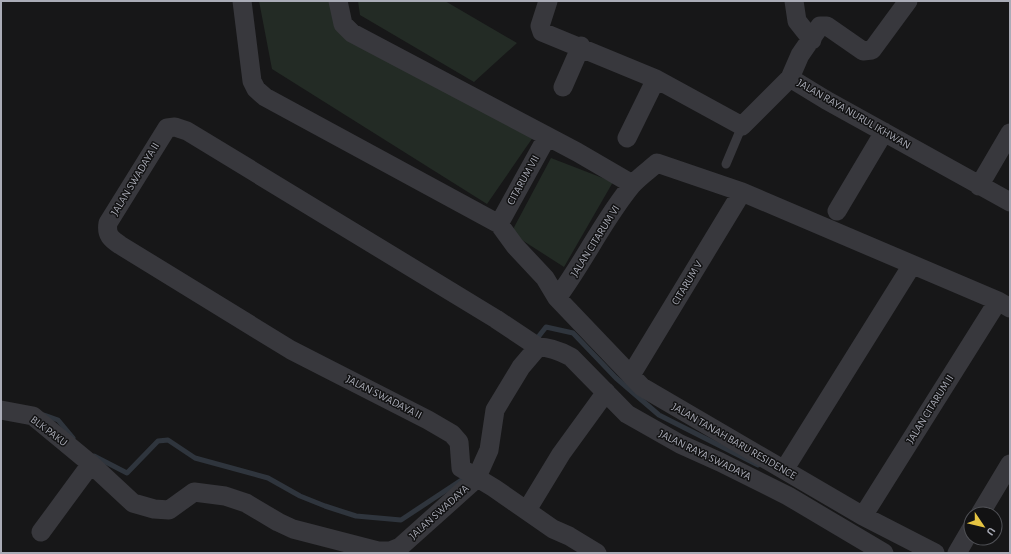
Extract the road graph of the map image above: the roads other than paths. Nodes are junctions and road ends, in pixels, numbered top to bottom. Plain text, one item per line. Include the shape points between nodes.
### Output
1 (242, 1) edge
2 (338, 1) edge
3 (548, 1) edge
4 (794, 1) edge
5 (908, 1) edge
6 (812, 40) junction
7 (580, 46) junction
8 (790, 78) junction
9 (656, 79) junction
10 (563, 87) dead end
11 (742, 126) junction
12 (884, 132) junction
13 (1010, 133) edge
14 (547, 137) junction
15 (627, 138) dead end
16 (726, 164) dead end
17 (632, 184) junction
18 (979, 186) junction
19 (742, 192) junction
20 (1010, 202) edge
21 (837, 211) dead end
22 (500, 224) junction
23 (912, 265) junction
24 (557, 298) junction
25 (1004, 305) edge
26 (534, 344) junction
27 (631, 375) junction
28 (606, 392) junction
29 (1, 410) edge
30 (91, 464) junction
31 (1010, 464) edge
32 (784, 470) junction
33 (469, 474) junction
34 (194, 492) joint
35 (985, 506) edge
36 (527, 510) junction
37 (863, 516) junction
38 (41, 532) dead end
39 (963, 543) edge
40 (390, 552) edge
41 (597, 553) edge
42 (884, 553) edge
43 (935, 553) edge
44 (957, 553) edge

1 - 22 street via 252,81 256,90
2 - 14 street via 343,24 352,33
3 - 7 street via 540,26 542,32
4 - 6 street via 797,21
5 - 6 street via 872,50 863,51 824,25 820,26
6 - 8 street via 800,55
7 - 9 street
7 - 10 street
8 - 11 street, JALAN RAYA NURUL IKHWAN
8 - 12 street, JALAN RAYA NURUL IKHWAN
9 - 11 street
9 - 15 street
11 - 16 lane
12 - 18 street, JALAN RAYA NURUL IKHWAN
12 - 21 street
13 - 18 street
14 - 17 street
14 - 22 street, CITARUM VII
17 - 19 street, JALAN CITARUM VI via 657,163
17 - 24 street, JALAN CITARUM VI via 574,276
18 - 20 street, JALAN RAYA NURUL IKHWAN
19 - 23 street
19 - 27 street, CITARUM V
22 - 24 street, JALAN TANAH BARU RESIDENCE via 515,246 545,278
23 - 25 street
23 - 32 street
24 - 27 street, JALAN TANAH BARU RESIDENCE
25 - 37 street, JALAN CITARUM II
26 - 28 street, JALAN RAYA SWADAYA via 560,351 571,357
26 - 33 street, JALAN SWADAYA via 495,410 489,450
26 - 33 street, JALAN SWADAYA II via 187,131 176,127 166,128 108,223 107,231 110,238 139,257 292,350 452,434 459,442
27 - 32 street, JALAN TANAH BARU RESIDENCE via 642,387
28 - 36 street via 561,454
28 - 42 street, JALAN RAYA SWADAYA via 627,414 680,444 788,496
29 - 30 street, BLK PAKU via 33,416
30 - 34 street, BLK PAKU via 133,503 154,509 169,510
30 - 38 street
31 - 35 street
32 - 37 street, JALAN TANAH BARU RESIDENCE
33 - 36 street
33 - 40 street, JALAN SWADAYA via 400,546
34 - 40 street, JALAN SWADAYA via 225,496 246,503 293,529
36 - 41 street via 553,529
37 - 43 street, JALAN TANAH BARU RESIDENCE
39 - 44 street

